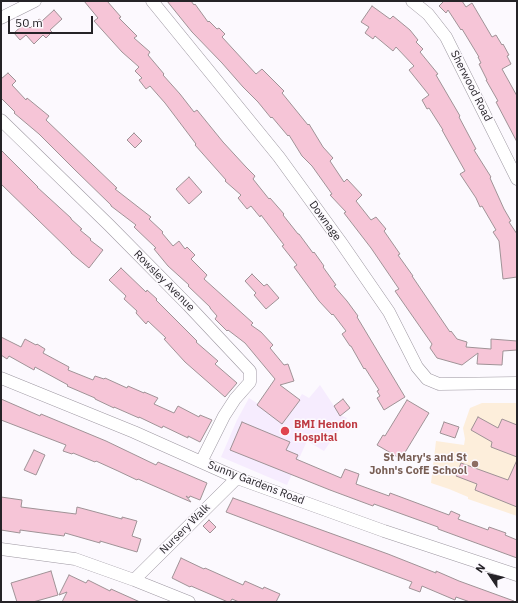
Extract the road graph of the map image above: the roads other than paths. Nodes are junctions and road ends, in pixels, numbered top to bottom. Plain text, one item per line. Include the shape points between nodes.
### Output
1 (35, 1) edge
2 (152, 1) edge
3 (412, 1) edge
4 (1, 18) edge
5 (1, 120) edge
6 (517, 179) edge
7 (1, 378) edge
8 (517, 383) edge
9 (201, 462) junction
10 (237, 478) junction
11 (1, 550) edge
12 (517, 575) edge
13 (134, 580) junction
14 (189, 602) edge

1 - 4 street
2 - 8 street, Downage via 284,163 389,312 416,367 427,379 439,384
3 - 6 street, Sherwood Road via 428,14 446,37
5 - 9 street, Rowsley Avenue via 178,295 250,371 250,382 224,416
7 - 9 street, Sunny Gardens Road
9 - 10 street, Sunny Gardens Road
10 - 12 street, Sunny Gardens Road
10 - 13 street, Nursery Walk
11 - 13 street via 75,559
13 - 14 street

